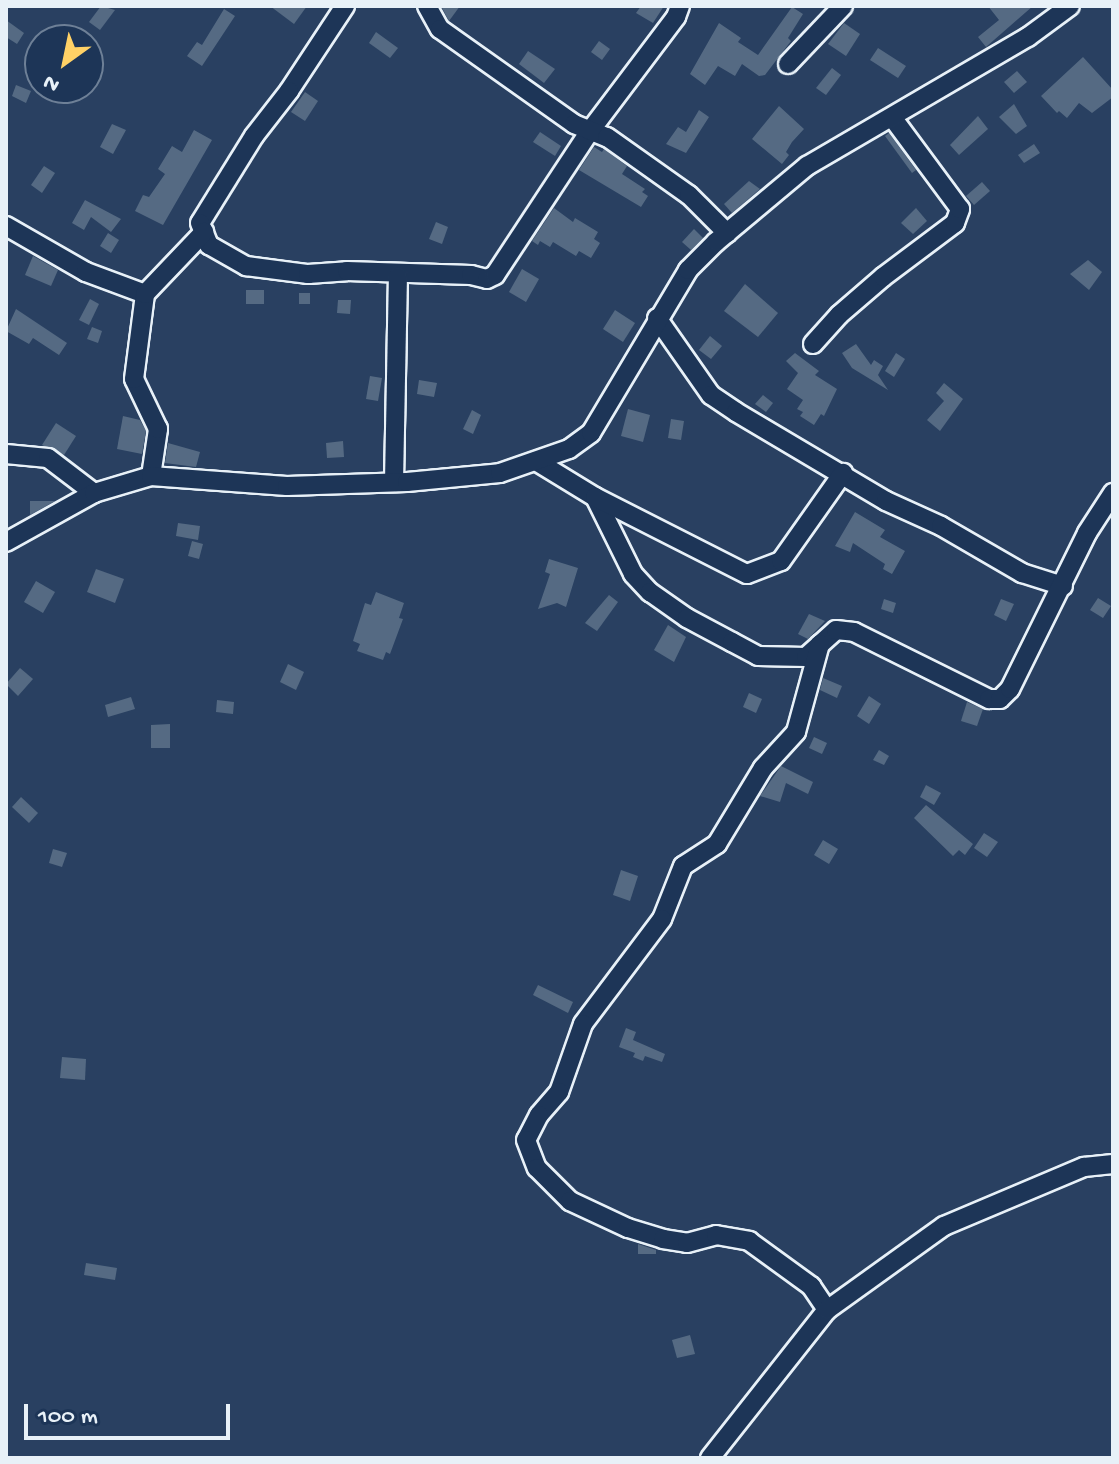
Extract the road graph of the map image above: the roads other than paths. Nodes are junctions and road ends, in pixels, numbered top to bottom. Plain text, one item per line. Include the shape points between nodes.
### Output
1 (345, 6) edge
2 (427, 6) edge
3 (680, 6) edge
4 (843, 6) edge
5 (1070, 6) edge
6 (788, 64) dead end
7 (892, 117) junction
8 (590, 131) junction
9 (6, 226) edge
10 (204, 232) junction
11 (727, 233) junction
12 (398, 276) junction
13 (145, 294) junction
14 (657, 318) junction
15 (813, 344) dead end
16 (6, 454) edge
17 (536, 461) junction
18 (843, 473) junction
19 (151, 476) junction
20 (394, 482) junction
21 (94, 493) junction
22 (1113, 493) edge
23 (595, 497) junction
24 (6, 542) edge
25 (1063, 586) junction
26 (820, 644) junction
27 (1113, 1164) edge
28 (827, 1310) junction
29 (710, 1458) edge

1 - 10 street via 239,160 200,223
2 - 8 street via 440,29
3 - 8 street
4 - 6 street
5 - 7 street via 1028,37
7 - 11 street via 807,166
7 - 15 street via 960,209 955,223 883,277
8 - 11 street via 607,137 689,195
8 - 12 street via 495,275
9 - 13 street via 86,272
10 - 12 street via 209,245 246,266
10 - 13 street
11 - 14 street via 688,270
12 - 20 street
13 - 19 street via 134,379 158,429
14 - 17 street via 591,433 569,449
14 - 18 street via 711,395
16 - 21 street via 48,458
17 - 20 street via 500,473
17 - 23 street
18 - 23 street via 781,561 747,574
18 - 25 street via 1022,573
19 - 20 street via 287,486
19 - 21 street
21 - 24 street
22 - 25 street
23 - 26 street via 633,574 687,618 758,656 806,657
25 - 26 street via 1000,699 989,699 854,632 836,630
26 - 28 street via 796,732 763,768 717,844 683,866 662,919 583,1024 559,1092 526,1140 537,1168 570,1201 663,1239 687,1243 716,1235 749,1241 811,1286
27 - 28 street via 1084,1167 944,1226
28 - 29 street

